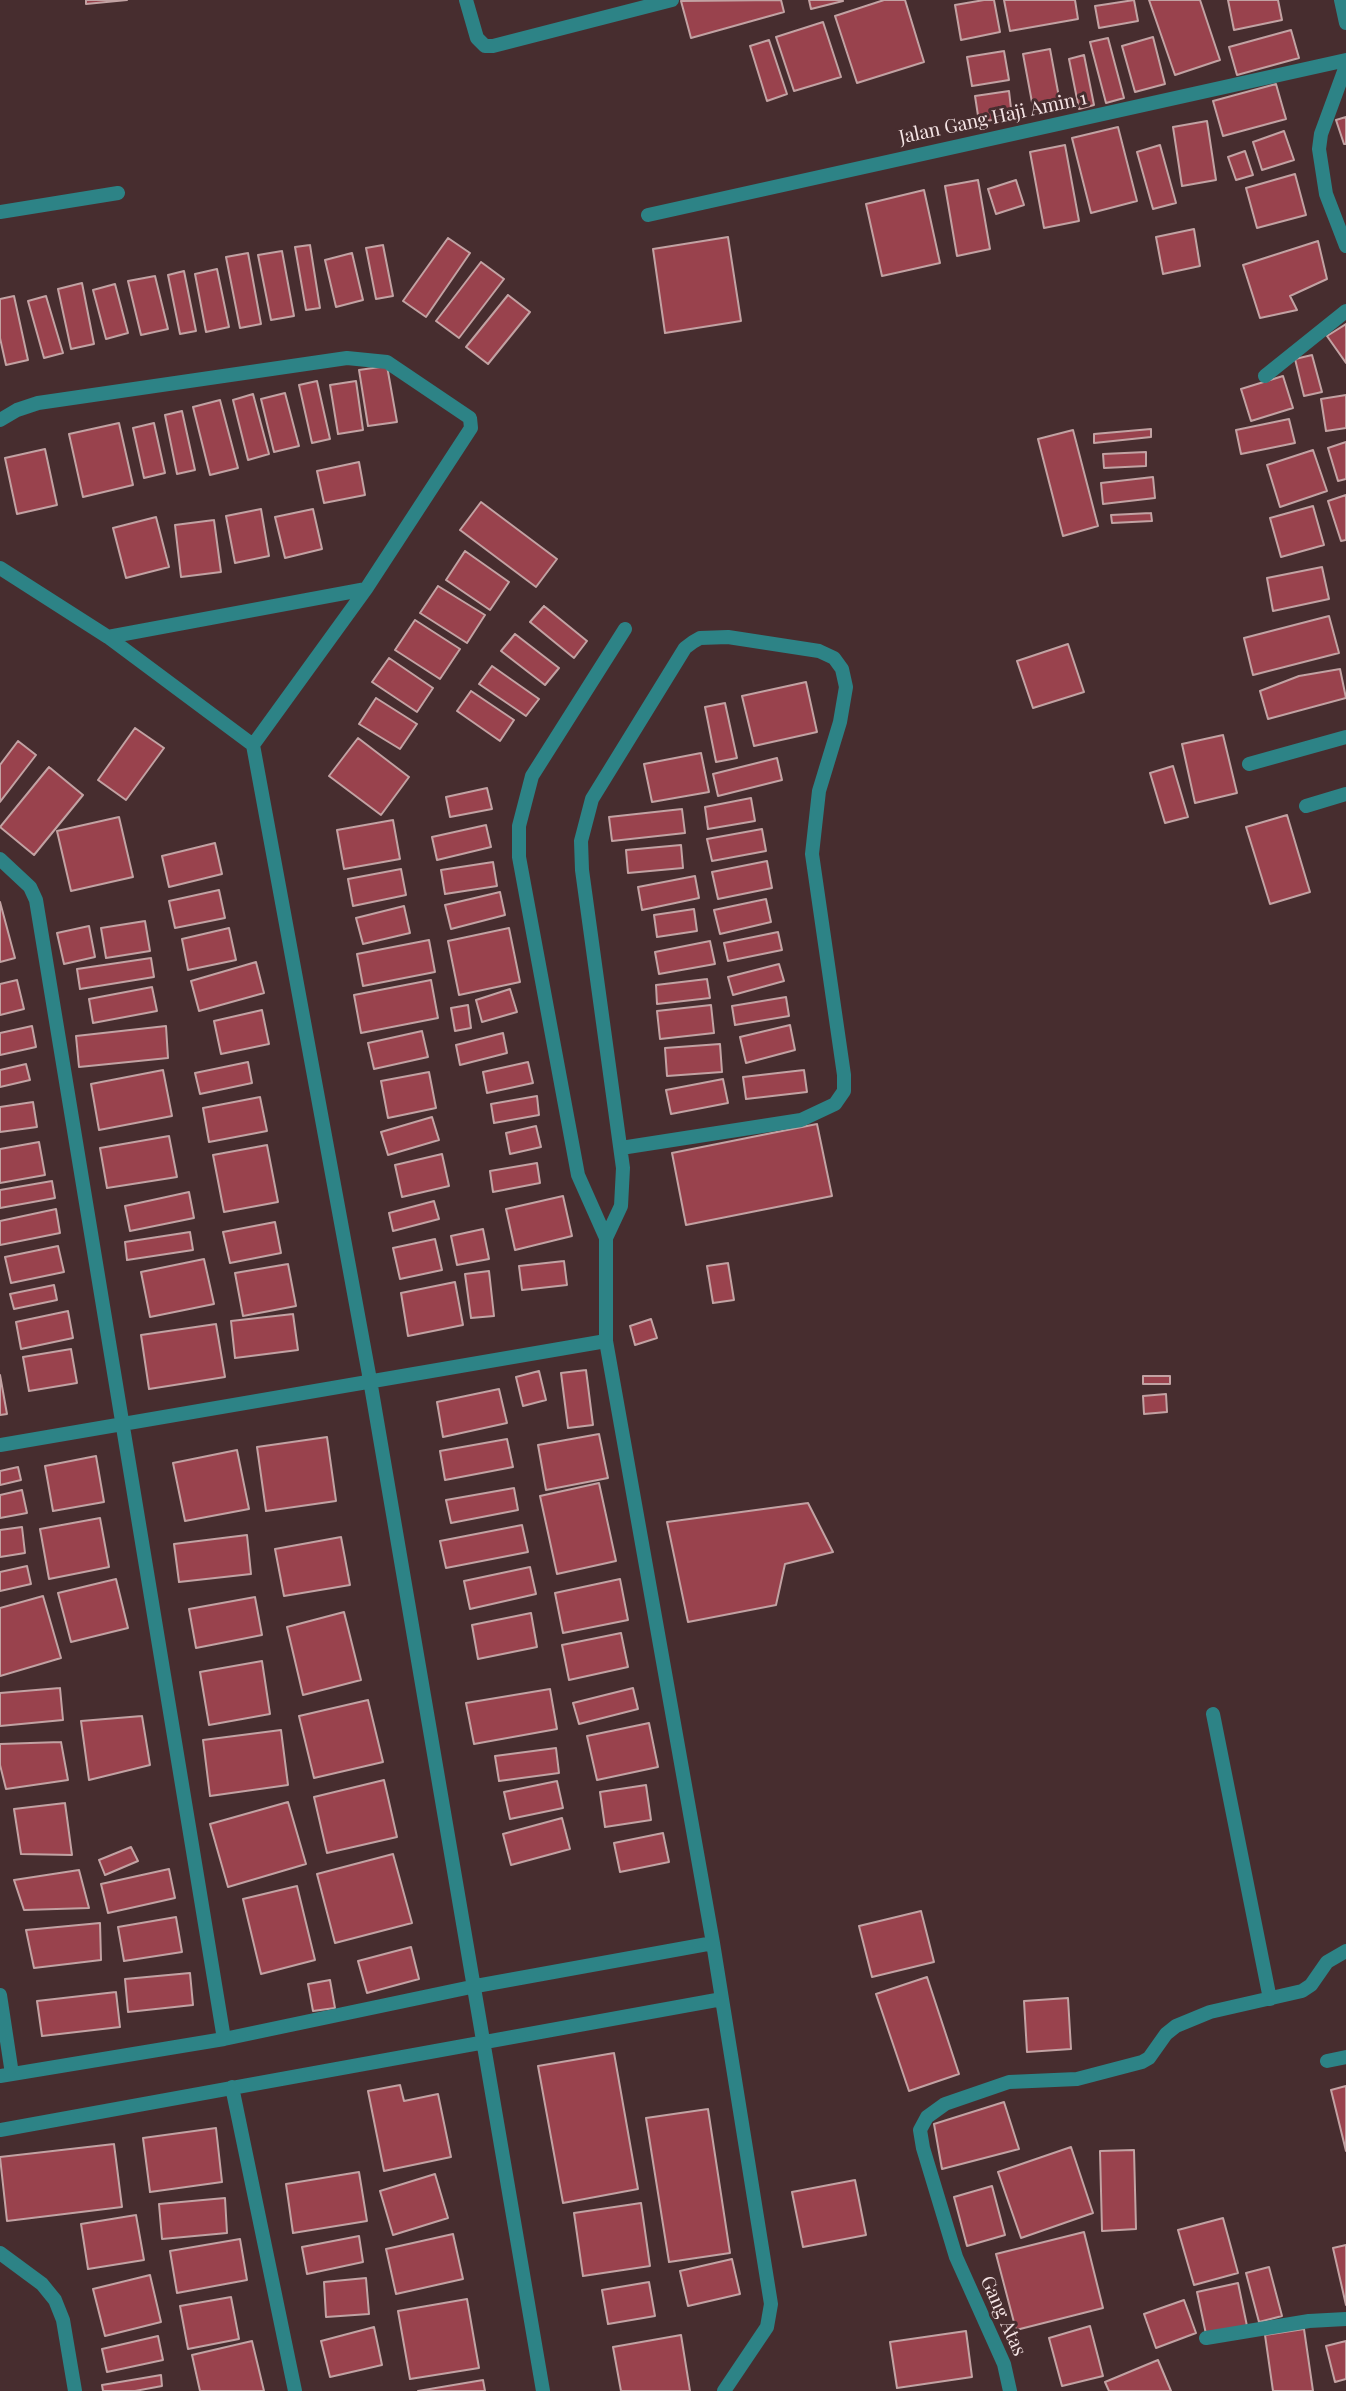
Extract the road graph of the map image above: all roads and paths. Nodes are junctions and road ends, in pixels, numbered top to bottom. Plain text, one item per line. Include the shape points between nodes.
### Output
1 (466, 0) edge
2 (671, 0) edge
3 (1340, 0) edge
4 (1346, 23) edge
5 (1346, 60) edge
6 (1346, 66) edge
7 (118, 193) dead end
8 (0, 212) edge
9 (648, 215) dead end
10 (1346, 246) edge
11 (1346, 311) edge
12 (1265, 376) dead end
13 (0, 419) edge
14 (0, 568) edge
15 (366, 589) junction
16 (625, 629) dead end
17 (108, 637) junction
18 (1346, 737) edge
19 (253, 745) junction
20 (1249, 764) dead end
21 (1346, 794) edge
22 (1306, 806) dead end
23 (0, 859) edge
24 (621, 1148) junction
25 (606, 1238) junction
26 (606, 1341) junction
27 (370, 1380) junction
28 (123, 1425) junction
29 (0, 1446) edge
30 (1213, 1714) dead end
31 (713, 1943) junction
32 (1346, 1951) edge
33 (476, 1986) junction
34 (0, 1995) edge
35 (722, 1999) junction
36 (1270, 1999) junction
37 (224, 2039) junction
38 (485, 2042) junction
39 (1346, 2056) edge
40 (1327, 2061) dead end
41 (6, 2075) edge
42 (232, 2087) junction
43 (0, 2130) edge
44 (0, 2253) edge
45 (1346, 2319) edge
46 (1206, 2338) dead end
47 (75, 2391) edge
48 (295, 2391) edge
49 (543, 2391) edge
50 (724, 2391) edge
51 (1010, 2391) edge

1 - 2 street via 477,38 485,46
3 - 4 street
5 - 9 street, Jalan Gang Haji Amin 1
6 - 10 street via 1319,149 1326,194
7 - 8 street
11 - 12 street
13 - 15 street via 38,403 347,358 387,362 463,411 471,428
14 - 17 street
15 - 17 street
15 - 19 street
16 - 25 street via 531,776 520,826 519,857 579,1175
17 - 19 street
18 - 20 street
19 - 27 street
21 - 22 street
23 - 28 street via 30,887 36,900
24 - 24 street via 801,1120 835,1104 844,1091 812,854 819,791 846,687 834,658 819,651 728,637 693,642 685,648 587,811 582,870
24 - 25 street via 621,1206
25 - 26 street
26 - 27 street
26 - 31 street
27 - 28 street
27 - 33 street
28 - 29 street
28 - 37 street
30 - 36 street
31 - 33 street
31 - 35 street
32 - 36 street, Gang Atas via 1327,1962 1302,1991
33 - 37 street
33 - 38 street
34 - 41 street
35 - 38 street
35 - 50 street via 771,2316
36 - 51 street, Gang Atas via 1188,2020 1166,2034 1149,2058 1129,2067 1077,2078 1009,2082 945,2104 927,2117 920,2130 923,2148 956,2257 1004,2364
37 - 41 street
38 - 42 street
38 - 49 street
39 - 40 street
42 - 43 street
42 - 48 street
44 - 47 street via 42,2284 55,2300 63,2320
45 - 46 street

